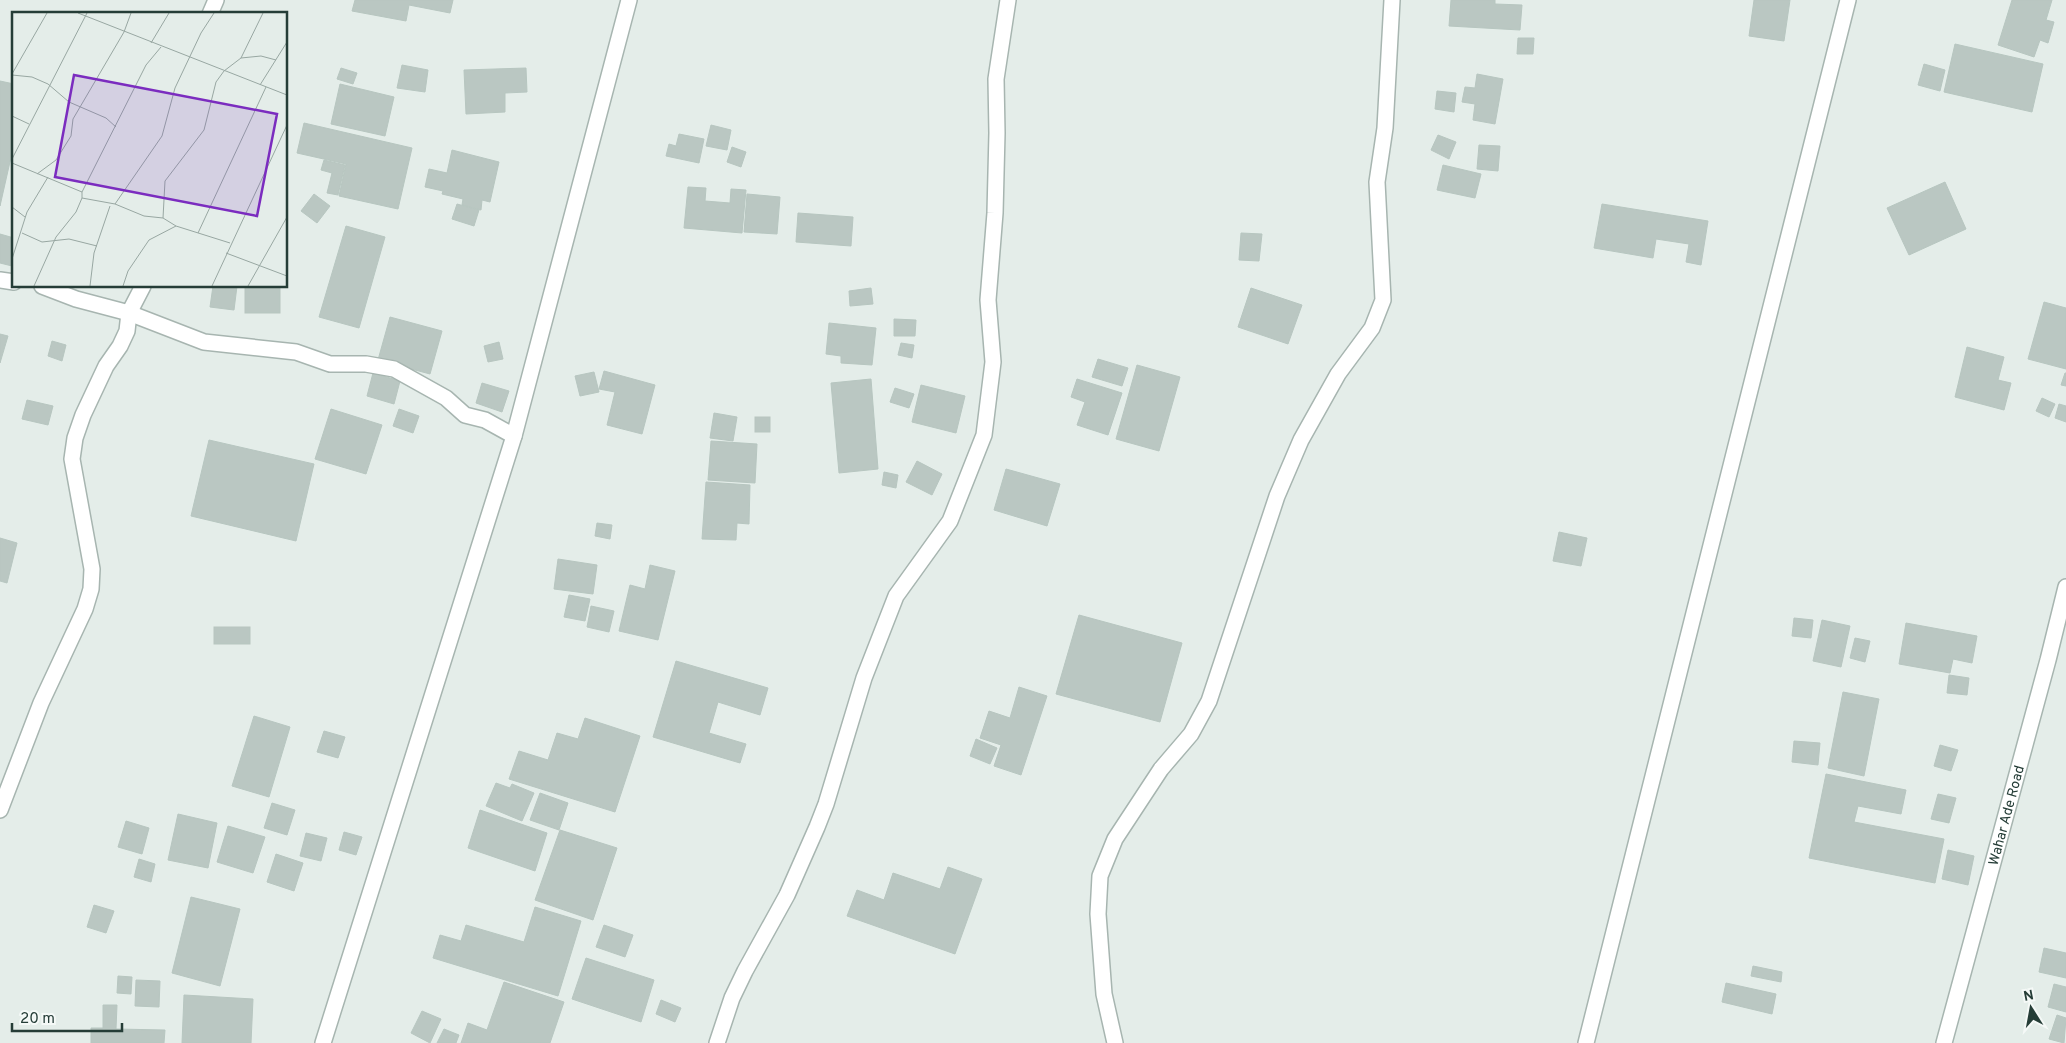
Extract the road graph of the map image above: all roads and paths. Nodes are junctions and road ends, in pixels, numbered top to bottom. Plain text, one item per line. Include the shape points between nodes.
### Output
1 (216, 0) edge
2 (629, 0) edge
3 (1008, 0) edge
4 (1392, 0) edge
5 (1848, 0) edge
6 (211, 12) edge
7 (47, 288) edge
8 (142, 288) edge
9 (129, 313) junction
10 (514, 436) junction
11 (2066, 587) edge
12 (0, 810) edge
13 (323, 1043) edge
14 (717, 1043) edge
15 (1115, 1043) edge
16 (1586, 1043) edge
17 (1944, 1043) edge

1 - 6 street
2 - 10 street
3 - 14 street via 996,79 996,213 988,300 993,362 984,435 950,521 896,596 864,678 817,828 791,887 732,998
4 - 15 street via 1385,128 1377,182 1383,300 1372,328 1338,374 1301,440 1277,496 1208,701 1191,734 1160,769 1114,839 1100,876 1098,914 1104,994
5 - 16 street
7 - 9 street
8 - 9 street
9 - 10 street via 204,342 296,352 330,364 366,364 394,369 446,398 465,414 485,420
9 - 12 street via 128,331 106,366 83,415 72,459 92,569 91,589
10 - 13 street
11 - 17 street, Wahar Ade Road

